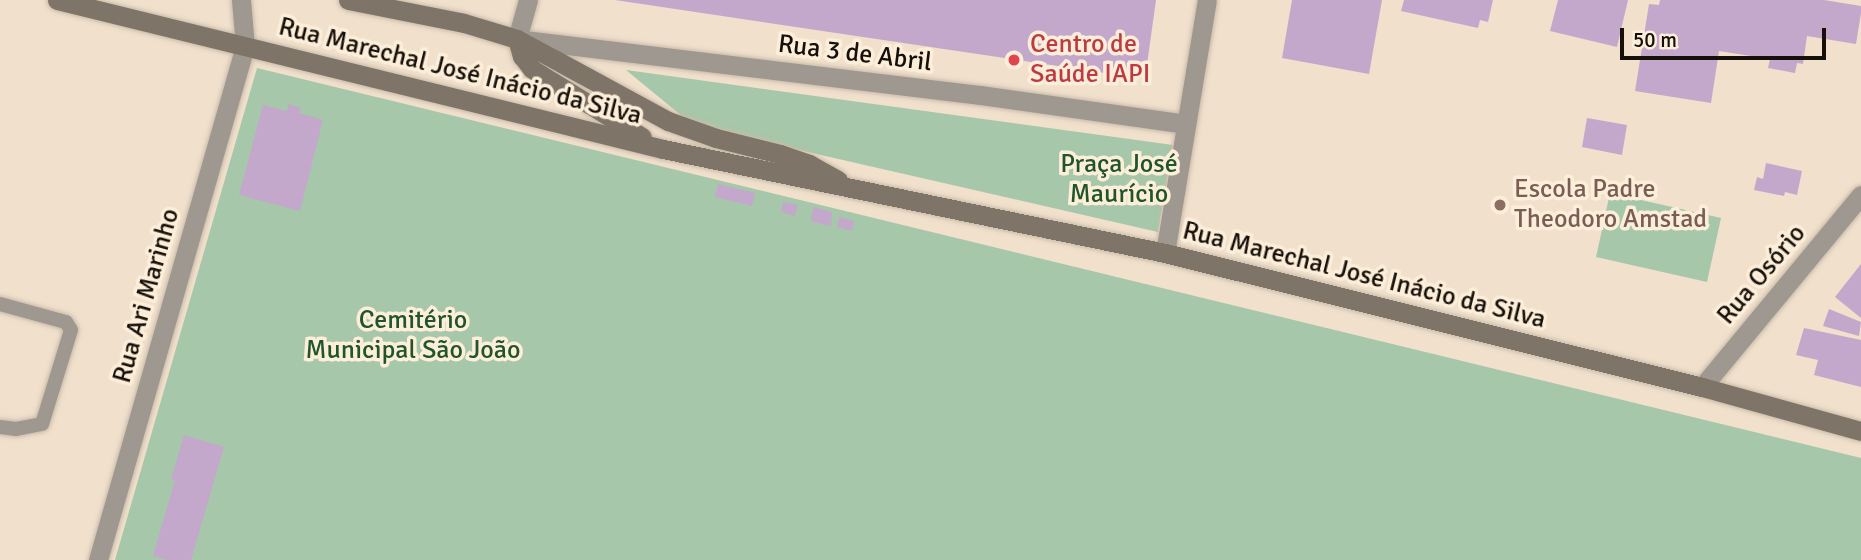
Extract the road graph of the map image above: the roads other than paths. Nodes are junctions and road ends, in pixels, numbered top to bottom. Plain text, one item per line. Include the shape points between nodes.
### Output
1 (57, 0) edge
2 (241, 0) edge
3 (348, 0) edge
4 (528, 0) edge
5 (1207, 0) edge
6 (517, 39) junction
7 (246, 46) junction
8 (1186, 124) junction
9 (663, 149) junction
10 (851, 189) junction
11 (1861, 195) edge
12 (1165, 253) junction
13 (0, 304) edge
14 (1703, 387) junction
15 (0, 427) edge
16 (1861, 431) edge
17 (98, 560) edge

1 - 7 main road, Rua Marechal José Inácio da Silva
2 - 7 street
3 - 6 main road, Rua Marechal José Inácio da Silva via 464,23
4 - 6 street
5 - 8 street
6 - 8 street, Rua 3 de Abril
6 - 9 main road via 522,56 540,76
6 - 10 main road, Rua Marechal José Inácio da Silva via 668,121 809,164
7 - 9 main road, Rua Marechal José Inácio da Silva
7 - 17 street, Rua Ari Marinho
8 - 12 street
9 - 10 main road, Rua Marechal José Inácio da Silva
10 - 12 main road, Rua Marechal José Inácio da Silva
11 - 14 street, Rua Osório
12 - 14 main road, Rua Marechal José Inácio da Silva
13 - 15 lane via 66,322 71,330 42,424
14 - 16 main road, Rua Marechal José Inácio da Silva

